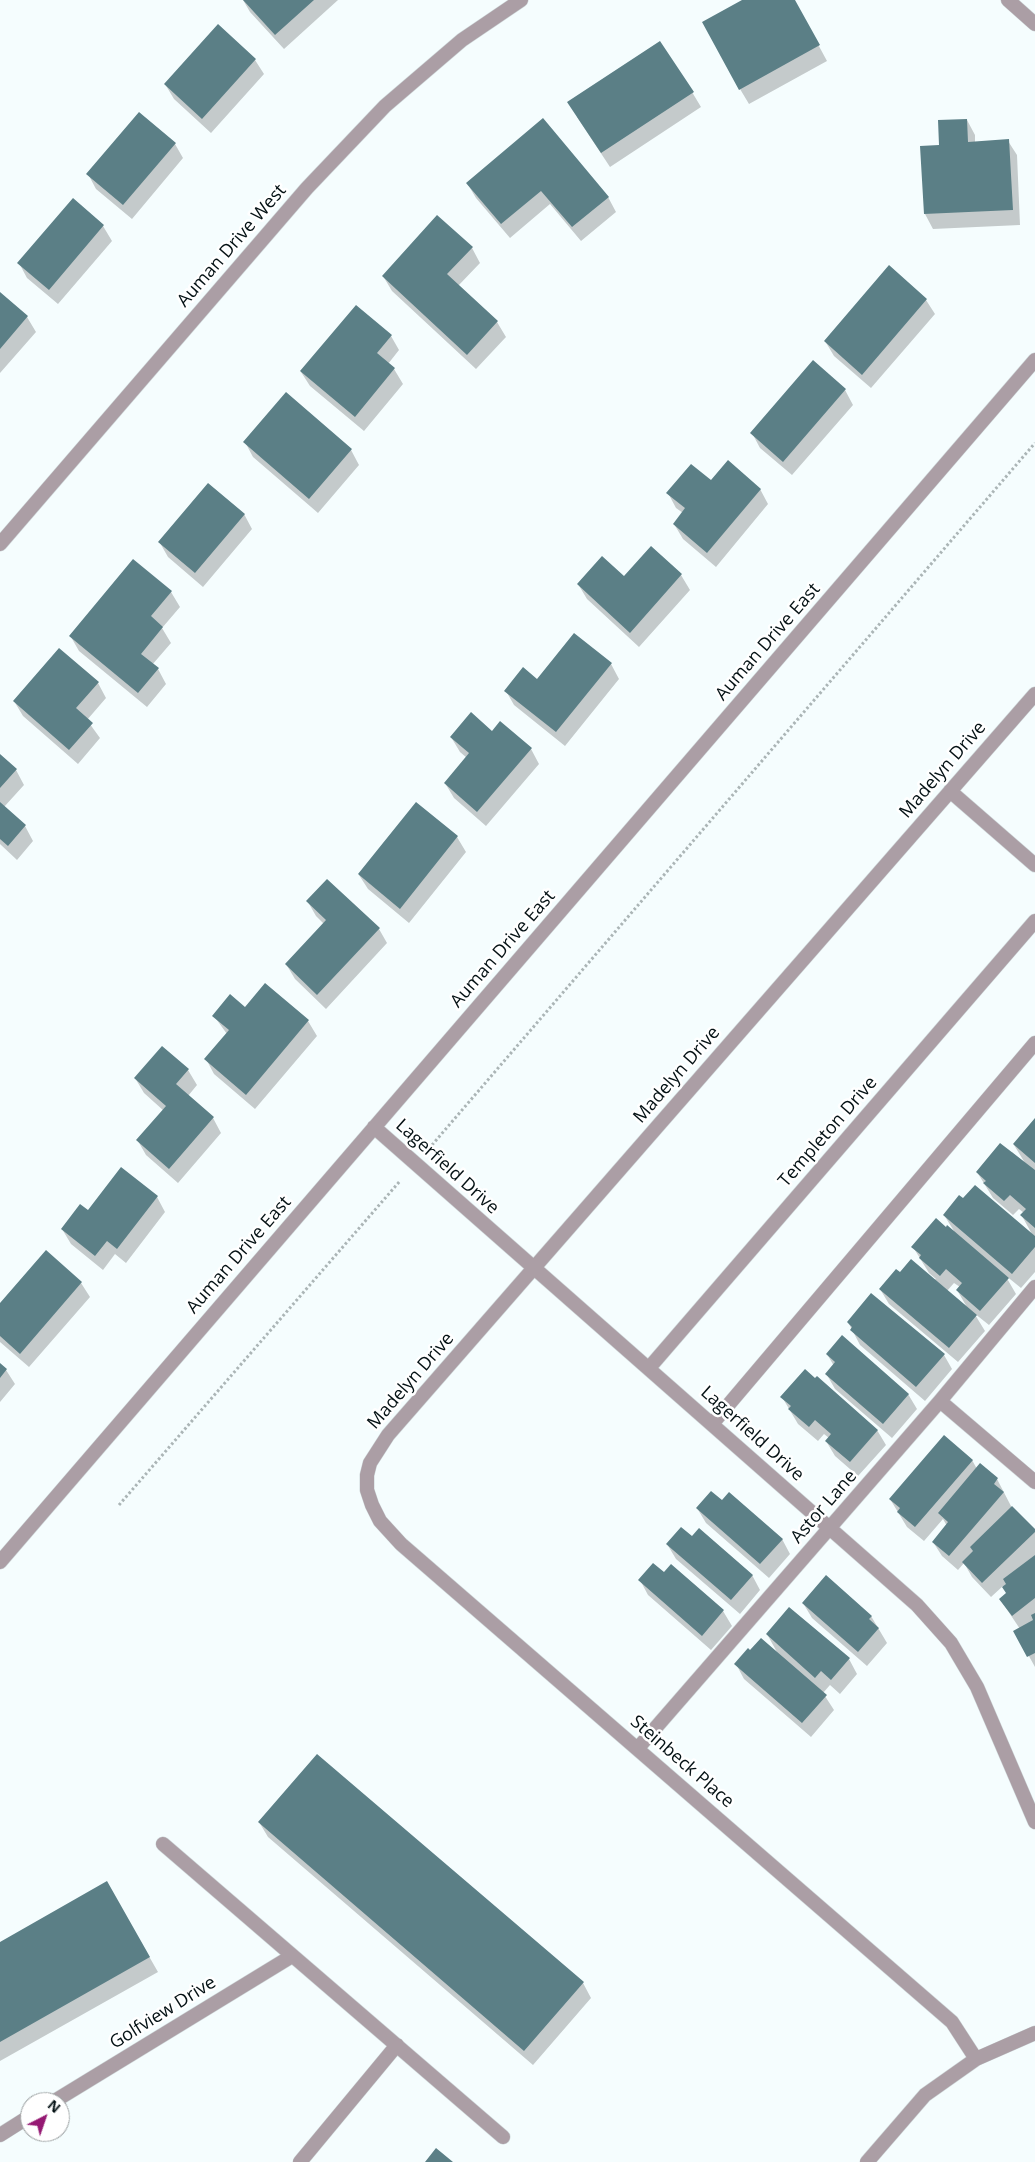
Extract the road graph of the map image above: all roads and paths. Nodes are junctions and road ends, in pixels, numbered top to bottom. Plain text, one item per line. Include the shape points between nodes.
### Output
1 (521, 0) edge
2 (1008, 0) edge
3 (1035, 24) edge
4 (1035, 360) edge
5 (1035, 443) edge
6 (0, 544) edge
7 (1035, 694) edge
8 (950, 791) junction
9 (1035, 865) edge
10 (1035, 921) edge
11 (1035, 1043) edge
12 (374, 1127) junction
13 (416, 1164) junction
14 (532, 1268) junction
15 (1035, 1287) edge
16 (649, 1368) junction
17 (940, 1401) junction
18 (713, 1423) junction
19 (1035, 1482) edge
20 (367, 1490) joint
21 (119, 1506) dead end
22 (830, 1529) junction
23 (0, 1562) edge
24 (638, 1748) junction
25 (1035, 1822) edge
26 (162, 1844) dead end
27 (292, 1956) junction
28 (1035, 2032) edge
29 (397, 2045) junction
30 (976, 2059) junction
31 (69, 2092) edge
32 (20, 2122) edge
33 (0, 2135) edge
34 (503, 2137) dead end
35 (300, 2162) edge
36 (867, 2162) edge

1 - 6 street, Auman Drive West via 462,40 386,106 306,188
2 - 3 street
4 - 12 street, Auman Drive East
5 - 13 path
7 - 8 street, Madelyn Drive
8 - 9 street
8 - 14 street, Madelyn Drive
10 - 16 street, Templeton Drive
11 - 18 street
12 - 13 street, Lagerfield Drive
12 - 23 street, Auman Drive East
13 - 14 street, Lagerfield Drive
13 - 21 path
14 - 16 street, Lagerfield Drive
14 - 20 street, Madelyn Drive via 378,1448 370,1463
15 - 17 street, Astor Lane
16 - 18 street, Lagerfield Drive
17 - 19 street
17 - 22 street, Astor Lane
18 - 22 street, Lagerfield Drive
20 - 24 street, Steinbeck Place via 380,1521 401,1544
22 - 24 street, Astor Lane
22 - 25 street, Lagerfield Drive via 917,1605 952,1643 977,1687
24 - 30 street, Steinbeck Place via 952,2022
26 - 27 street
27 - 29 street
27 - 31 street, Golfview Drive
28 - 30 street
29 - 34 street
29 - 35 street
30 - 36 street via 926,2095
32 - 33 street

